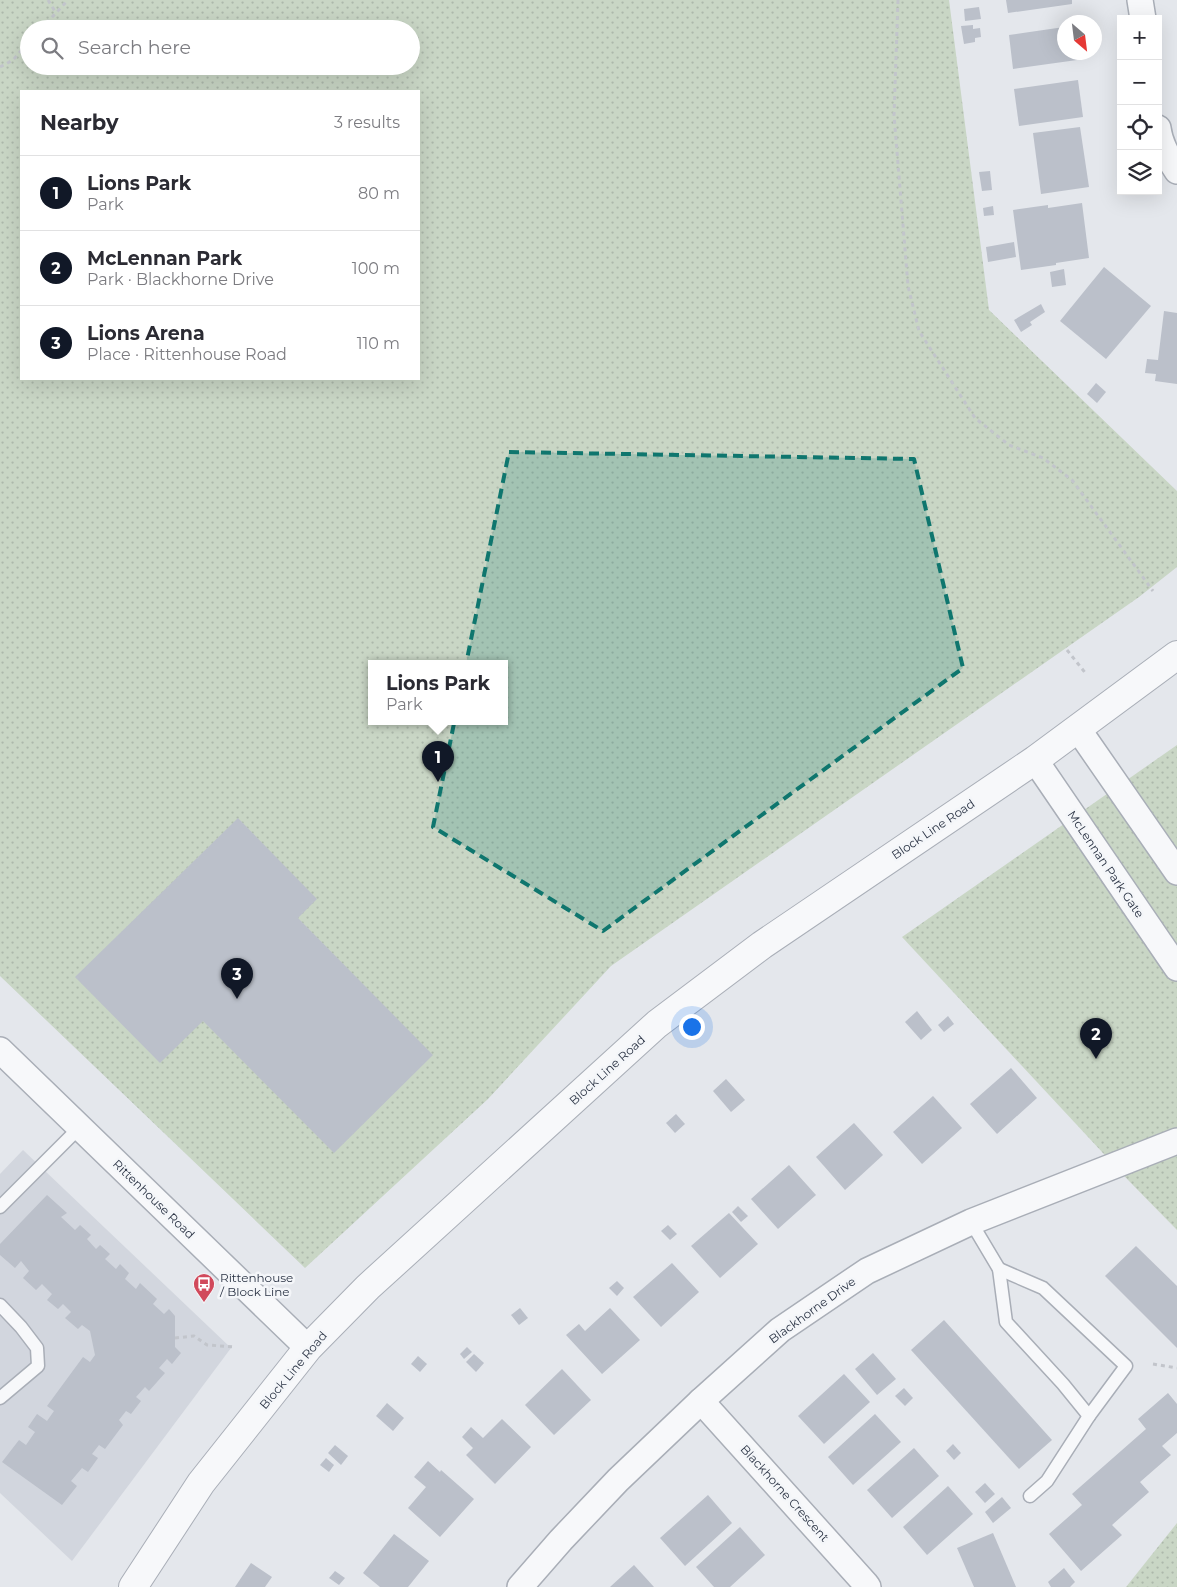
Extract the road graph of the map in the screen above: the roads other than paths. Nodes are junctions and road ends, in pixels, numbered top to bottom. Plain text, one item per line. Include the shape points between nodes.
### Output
1 (1140, 0) edge
2 (1142, 15) edge
3 (1162, 143) edge
4 (1177, 171) edge
5 (1177, 655) edge
6 (1078, 729) junction
7 (1035, 760) junction
8 (1177, 872) edge
9 (1177, 968) edge
10 (0, 1050) edge
11 (80, 1127) junction
12 (1177, 1141) edge
13 (0, 1207) edge
14 (971, 1222) junction
15 (999, 1269) junction
16 (0, 1305) edge
17 (308, 1348) junction
18 (0, 1398) edge
19 (701, 1401) junction
20 (1089, 1416) junction
21 (1030, 1496) dead end
22 (133, 1587) edge
23 (520, 1587) edge
24 (868, 1587) edge

1 - 2 street
3 - 4 street
5 - 6 street, Block Line Road
6 - 7 street, Block Line Road
6 - 8 street
7 - 9 street, McLennan Park Gate
7 - 17 street, Block Line Road via 762,944 657,1024 368,1288
10 - 11 street, Rittenhouse Road
11 - 13 lane
11 - 17 street, Rittenhouse Road
12 - 14 street, Blackhorne Drive
14 - 15 lane
14 - 19 street, Blackhorne Drive via 867,1271 780,1330
15 - 20 lane via 1006,1322
15 - 20 lane via 1043,1288 1126,1366
16 - 18 lane via 37,1348 38,1366
17 - 22 street, Block Line Road via 201,1483
19 - 23 street, Blackhorne Drive via 618,1480
19 - 24 street, Blackhorne Crescent
20 - 21 lane via 1047,1481

